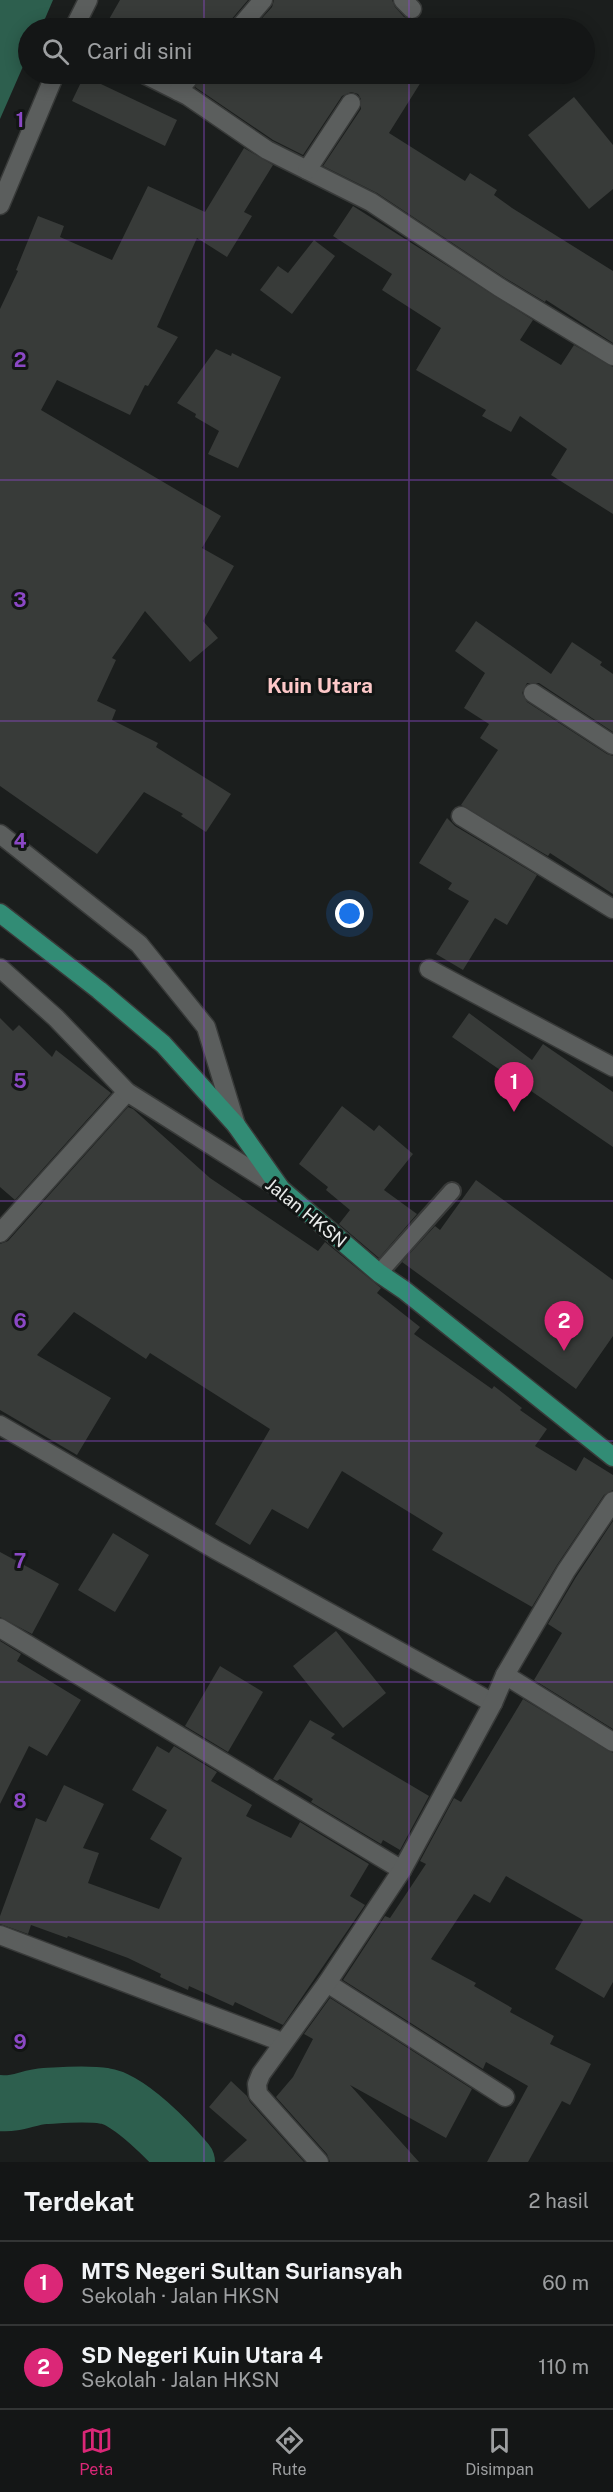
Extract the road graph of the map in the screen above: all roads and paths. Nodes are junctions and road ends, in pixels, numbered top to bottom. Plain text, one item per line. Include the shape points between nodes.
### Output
1 (88, 0) edge
2 (263, 0) edge
3 (79, 18) edge
4 (248, 18) edge
5 (51, 84) edge
6 (164, 84) edge
7 (184, 84) edge
8 (178, 91) junction
9 (351, 103) dead end
10 (307, 170) junction
11 (0, 205) edge
12 (613, 356) edge
13 (533, 693) dead end
14 (613, 745) edge
15 (461, 816) dead end
16 (0, 834) edge
17 (613, 909) edge
18 (0, 913) edge
19 (0, 969) edge
20 (429, 969) dead end
21 (613, 1066) edge
22 (127, 1092) junction
23 (236, 1125) junction
24 (281, 1190) junction
25 (452, 1191) dead end
26 (0, 1233) edge
27 (379, 1273) junction
28 (0, 1425) edge
29 (613, 1457) edge
30 (613, 1501) edge
31 (0, 1628) edge
32 (505, 1675) junction
33 (493, 1703) junction
34 (613, 1742) edge
35 (402, 1870) junction
36 (0, 1935) edge
37 (327, 1983) junction
38 (282, 2042) junction
39 (505, 2097) dead end
40 (319, 2162) edge

1 - 3 street
2 - 4 street
5 - 11 street
6 - 8 street
7 - 8 street
8 - 10 street via 267,150
9 - 10 street
10 - 12 street via 371,202
13 - 14 street
15 - 17 street
16 - 23 street via 139,944 206,1027
18 - 23 main road via 163,1044
19 - 22 street, Jalan HKSN via 56,1018
20 - 21 street
22 - 24 street, Jalan HKSN
22 - 26 street
23 - 24 main road
24 - 27 main road, Jalan HKSN
25 - 27 lane
27 - 29 main road, Jalan HKSN
28 - 33 street
30 - 32 street via 566,1571
31 - 35 street
32 - 33 street
32 - 34 street
33 - 35 street
35 - 37 street
36 - 38 street
37 - 38 street
37 - 39 street
38 - 40 street via 261,2074 258,2094

